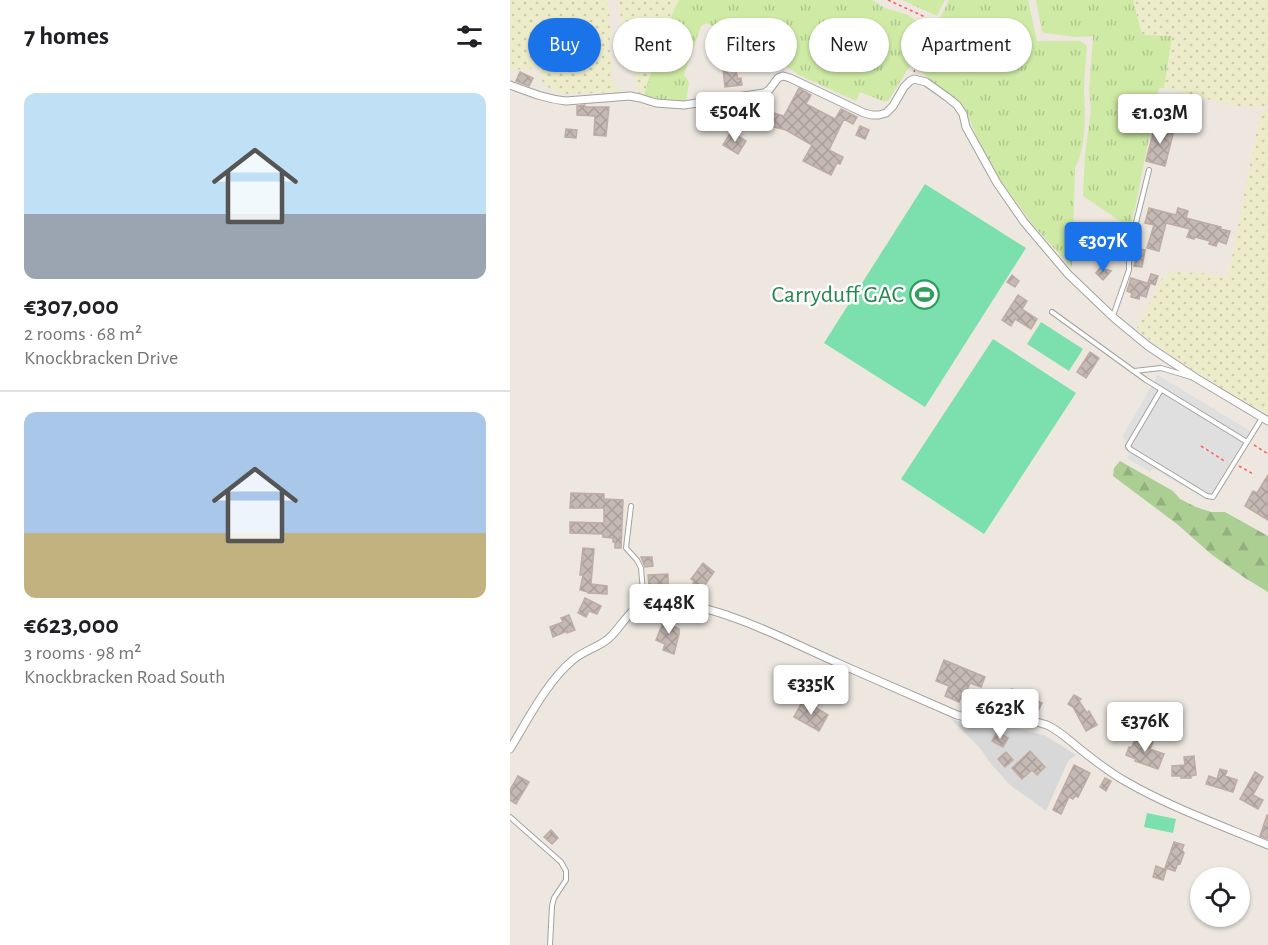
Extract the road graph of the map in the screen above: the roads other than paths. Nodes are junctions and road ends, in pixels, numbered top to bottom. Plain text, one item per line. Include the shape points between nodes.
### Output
1 (510, 86) edge
2 (1149, 170) dead end
3 (1052, 312) dead end
4 (1112, 316) junction
5 (1133, 371) junction
6 (1196, 378) junction
7 (1161, 390) junction
8 (1265, 419) edge
9 (1247, 442) junction
10 (631, 506) dead end
11 (644, 603) junction
12 (840, 664) junction
13 (822, 701) dead end
14 (510, 749) edge
15 (510, 817) edge
16 (1268, 844) edge
17 (550, 945) edge

1 - 4 street via 556,100 630,96 656,104 684,105 764,93 783,76 879,115 893,106 909,81 914,78 926,82 957,105 997,183 1024,222 1068,274
2 - 4 lane via 1129,251 1129,270
3 - 5 lane
4 - 6 street
5 - 6 lane via 1161,368
5 - 7 lane
6 - 8 street
7 - 9 lane
7 - 9 lane via 1128,446 1207,496 1214,497
8 - 9 lane
10 - 11 lane via 626,548 641,568
11 - 12 street via 666,601 698,606
11 - 14 street via 607,640 566,666
12 - 13 lane
12 - 16 street via 957,715 995,723 1032,721 1051,727 1124,781
15 - 17 lane via 561,862 566,871 566,880 552,906

